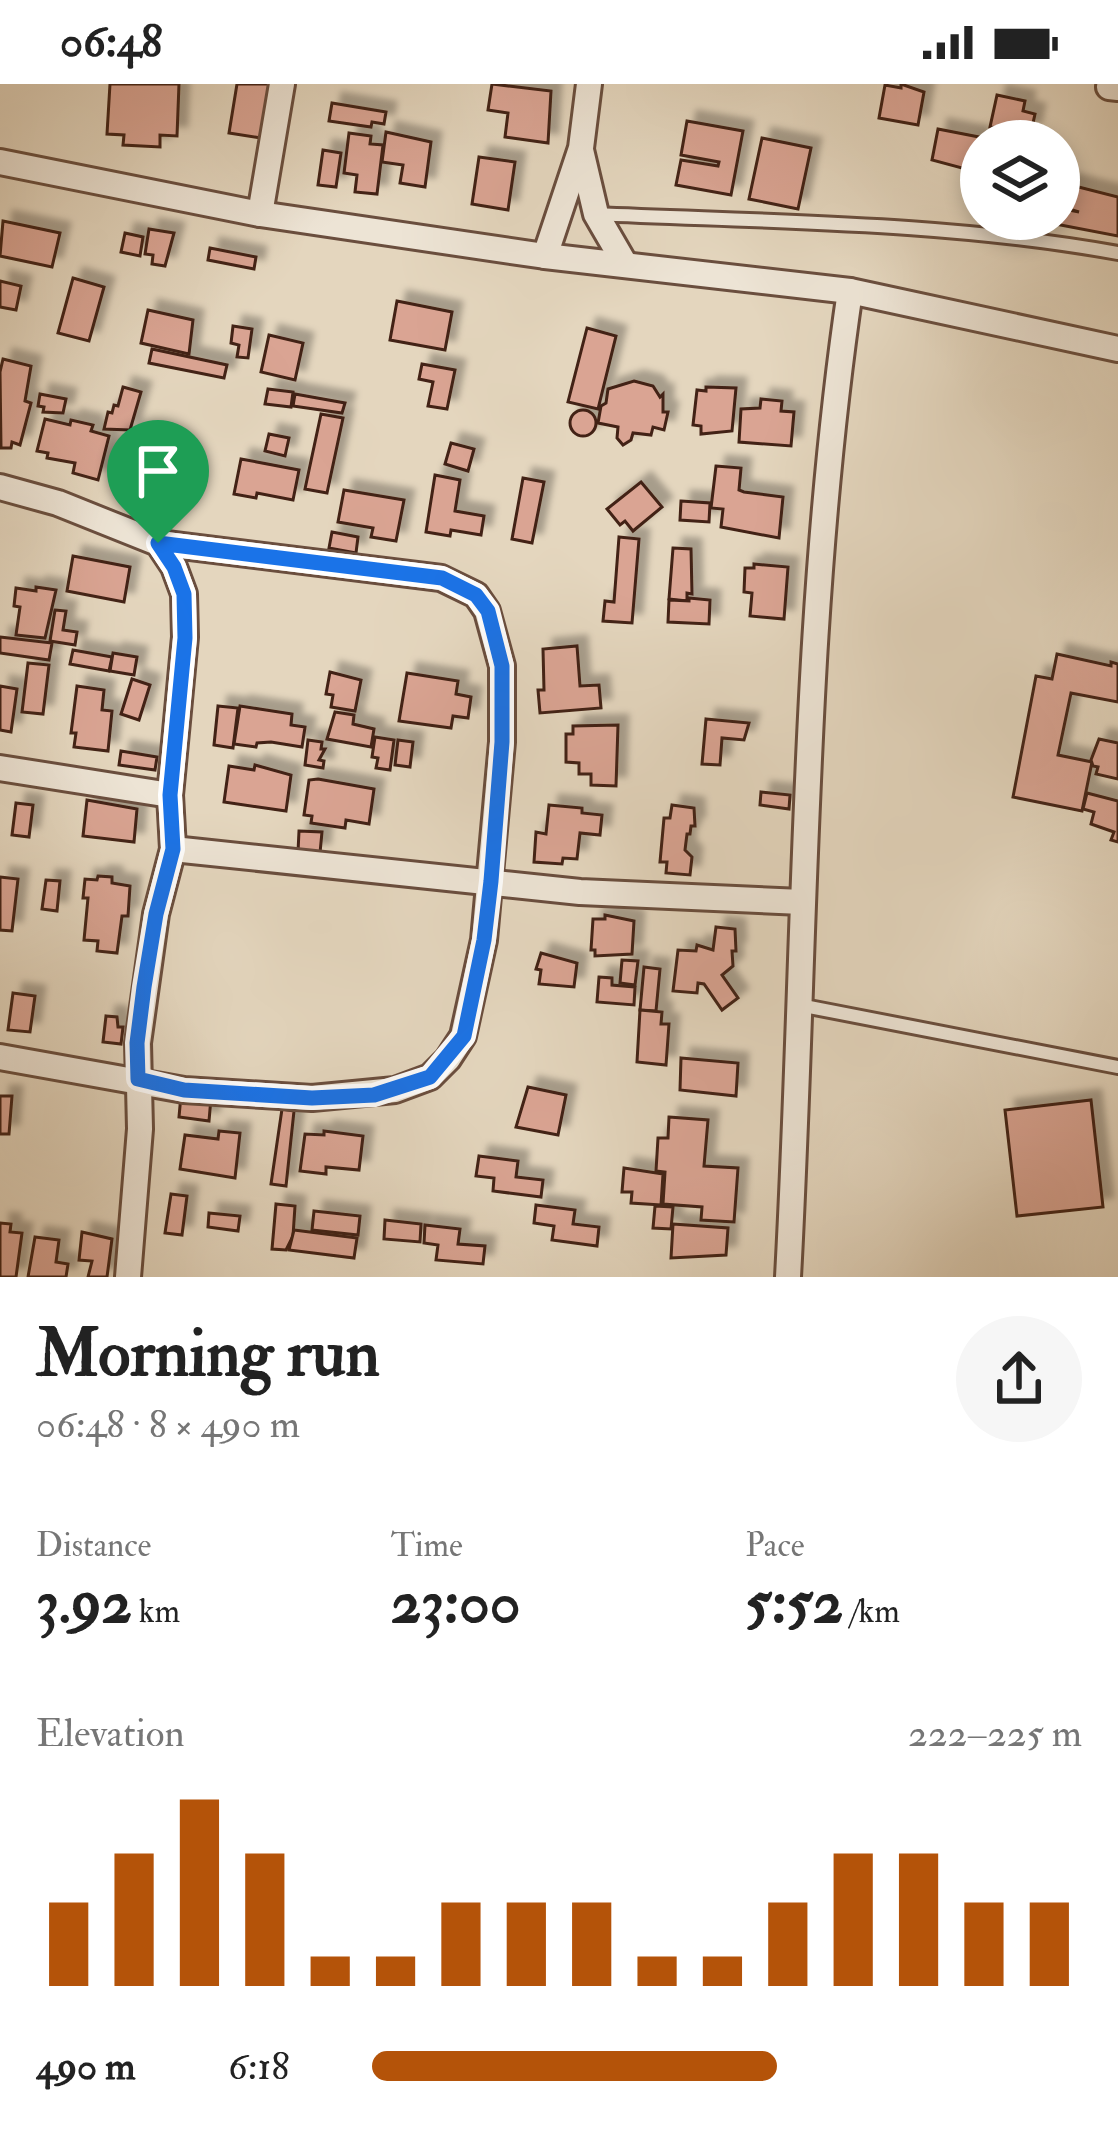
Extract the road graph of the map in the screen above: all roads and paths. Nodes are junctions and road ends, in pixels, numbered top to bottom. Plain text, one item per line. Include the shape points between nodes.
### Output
1 (282, 84) edge
2 (589, 84) edge
3 (581, 148) junction
4 (0, 163) edge
5 (260, 214) junction
6 (596, 214) junction
7 (1118, 253) edge
8 (545, 256) junction
9 (625, 264) junction
10 (850, 291) junction
11 (1118, 350) edge
12 (0, 487) edge
13 (158, 543) junction
14 (0, 768) edge
15 (170, 795) junction
16 (173, 849) junction
17 (491, 881) junction
18 (802, 902) junction
19 (798, 1005) junction
20 (0, 1057) edge
21 (1118, 1067) edge
22 (138, 1079) junction
23 (128, 1277) edge
24 (788, 1277) edge

1 - 5 street
2 - 3 street
3 - 6 street
3 - 8 street
4 - 5 street
5 - 8 street
6 - 7 lane via 935,229
6 - 9 street
8 - 9 street
9 - 10 street
10 - 11 street
10 - 18 street via 834,404
12 - 13 street
13 - 15 street via 184,594
13 - 17 street via 442,578 476,595 502,666
14 - 15 street
15 - 16 street
16 - 17 street
16 - 22 street via 144,987
17 - 18 street
17 - 22 street via 464,1036 430,1077 374,1095 312,1098
18 - 19 street
19 - 21 lane
19 - 24 street
20 - 22 street
22 - 23 street

